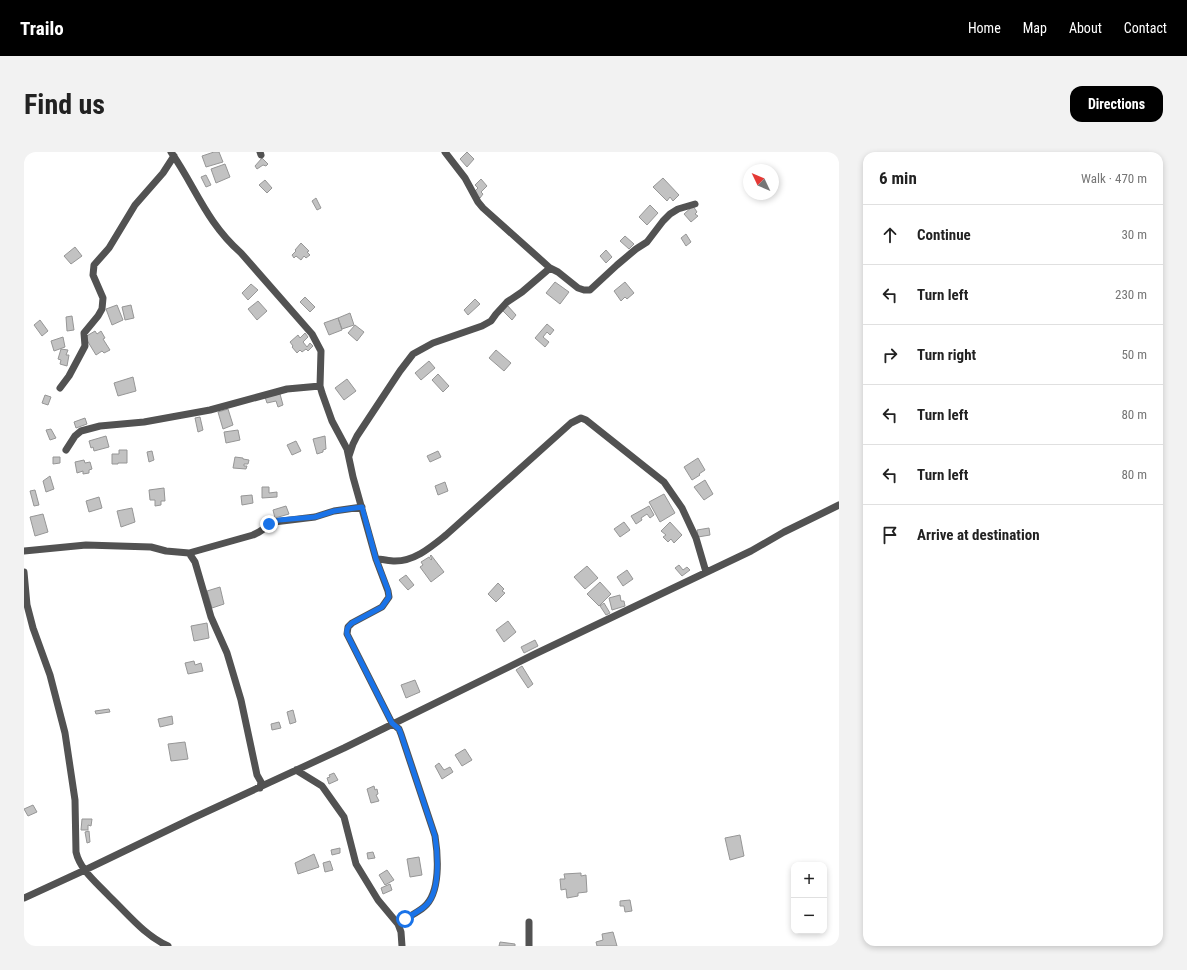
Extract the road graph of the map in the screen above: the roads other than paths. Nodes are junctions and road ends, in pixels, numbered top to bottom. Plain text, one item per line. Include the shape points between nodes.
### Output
1 (445, 152) edge
2 (172, 154) edge
3 (694, 204) dead end
4 (550, 268) junction
5 (320, 386) junction
6 (60, 388) dead end
7 (66, 450) dead end
8 (349, 458) junction
9 (839, 504) edge
10 (362, 507) junction
11 (24, 551) edge
12 (189, 553) junction
13 (376, 559) junction
14 (24, 572) edge
15 (706, 572) junction
16 (392, 723) junction
17 (296, 770) junction
18 (260, 788) junction
19 (85, 870) junction
20 (24, 898) edge
21 (529, 922) dead end
22 (398, 924) junction
23 (168, 946) edge
24 (402, 946) edge
25 (528, 946) edge

1 - 4 street via 483,208
2 - 5 street via 200,203 227,241 312,334 321,351
2 - 6 street via 163,173 136,205 109,248 94,265 93,274 103,298 102,309 84,333 84,346
3 - 4 street via 670,214 647,242 626,257 590,290 578,288
4 - 8 street via 507,302 491,321 433,342 414,354 357,436
5 - 7 street via 287,389 210,410 144,422 100,426 81,431
5 - 8 street via 325,405
8 - 10 street
9 - 15 street
10 - 12 street via 274,522 253,535
10 - 13 street
11 - 12 street via 86,545 151,547
12 - 18 street via 195,562 211,617 227,653 241,700 257,775 261,782
13 - 15 street via 402,560 430,548 571,423 581,418 664,482 682,508 696,538
13 - 16 street via 389,597 382,607 352,623 347,631
14 - 19 street via 27,605 61,714 75,800 76,852
15 - 16 street
16 - 17 street
16 - 22 street via 399,729 406,747 435,836 437,867 434,890 427,904
17 - 18 street
17 - 22 street via 322,786 344,817 356,864 378,900
18 - 19 street
19 - 20 street
19 - 23 street via 124,912 146,932
21 - 25 street
22 - 24 street

